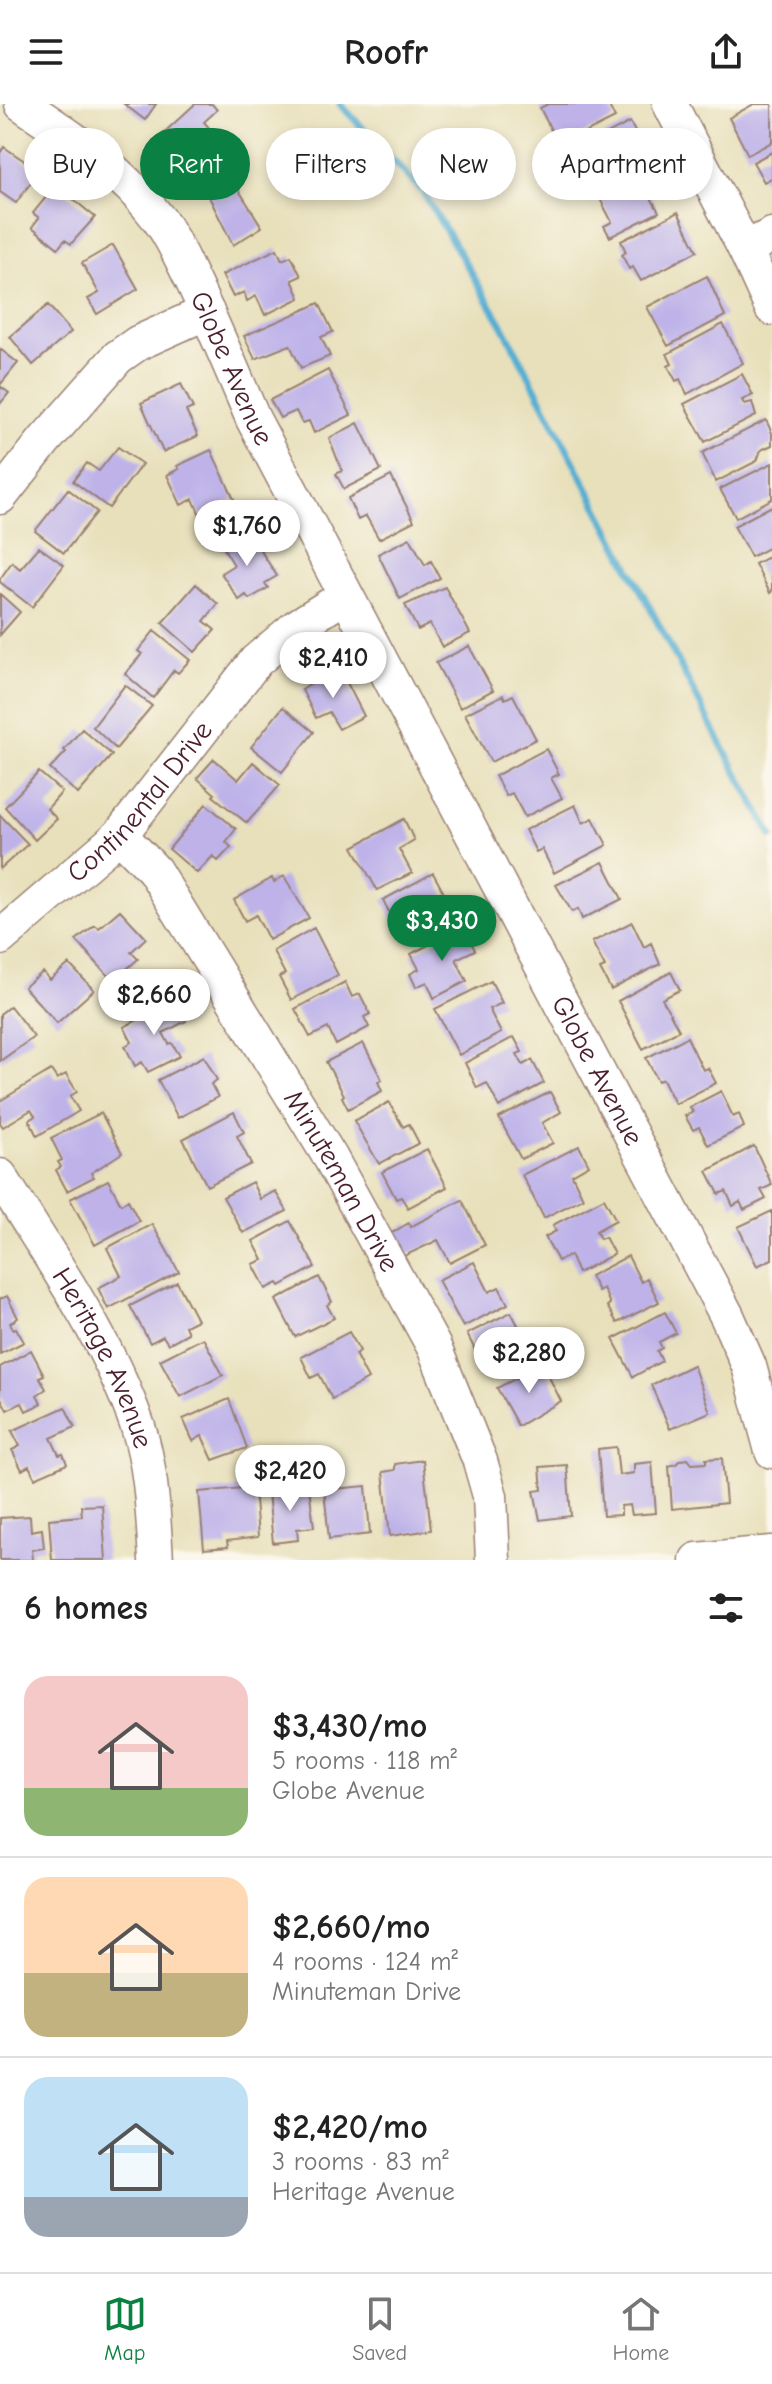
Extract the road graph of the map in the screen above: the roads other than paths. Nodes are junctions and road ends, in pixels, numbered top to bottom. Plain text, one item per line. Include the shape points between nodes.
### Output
1 (22, 104) edge
2 (670, 104) edge
3 (758, 242) edge
4 (772, 308) edge
5 (207, 312) junction
6 (0, 497) edge
7 (345, 596) junction
8 (120, 835) junction
9 (0, 938) edge
10 (0, 1176) edge
11 (772, 1451) edge
12 (772, 1553) edge
13 (156, 1560) edge
14 (493, 1560) edge
15 (697, 1560) edge

1 - 5 street, Globe Avenue via 78,142 140,197 173,242
2 - 3 street
3 - 4 street
5 - 6 street via 118,357
5 - 7 street, Globe Avenue via 253,419
7 - 8 street, Continental Drive via 256,661
7 - 11 street, Globe Avenue via 727,1316 749,1366
8 - 9 street, Continental Drive
8 - 14 street, Minuteman Drive via 154,870 170,896 330,1157 434,1347 487,1484
10 - 13 street, Heritage Avenue via 104,1348 139,1428
12 - 15 street

